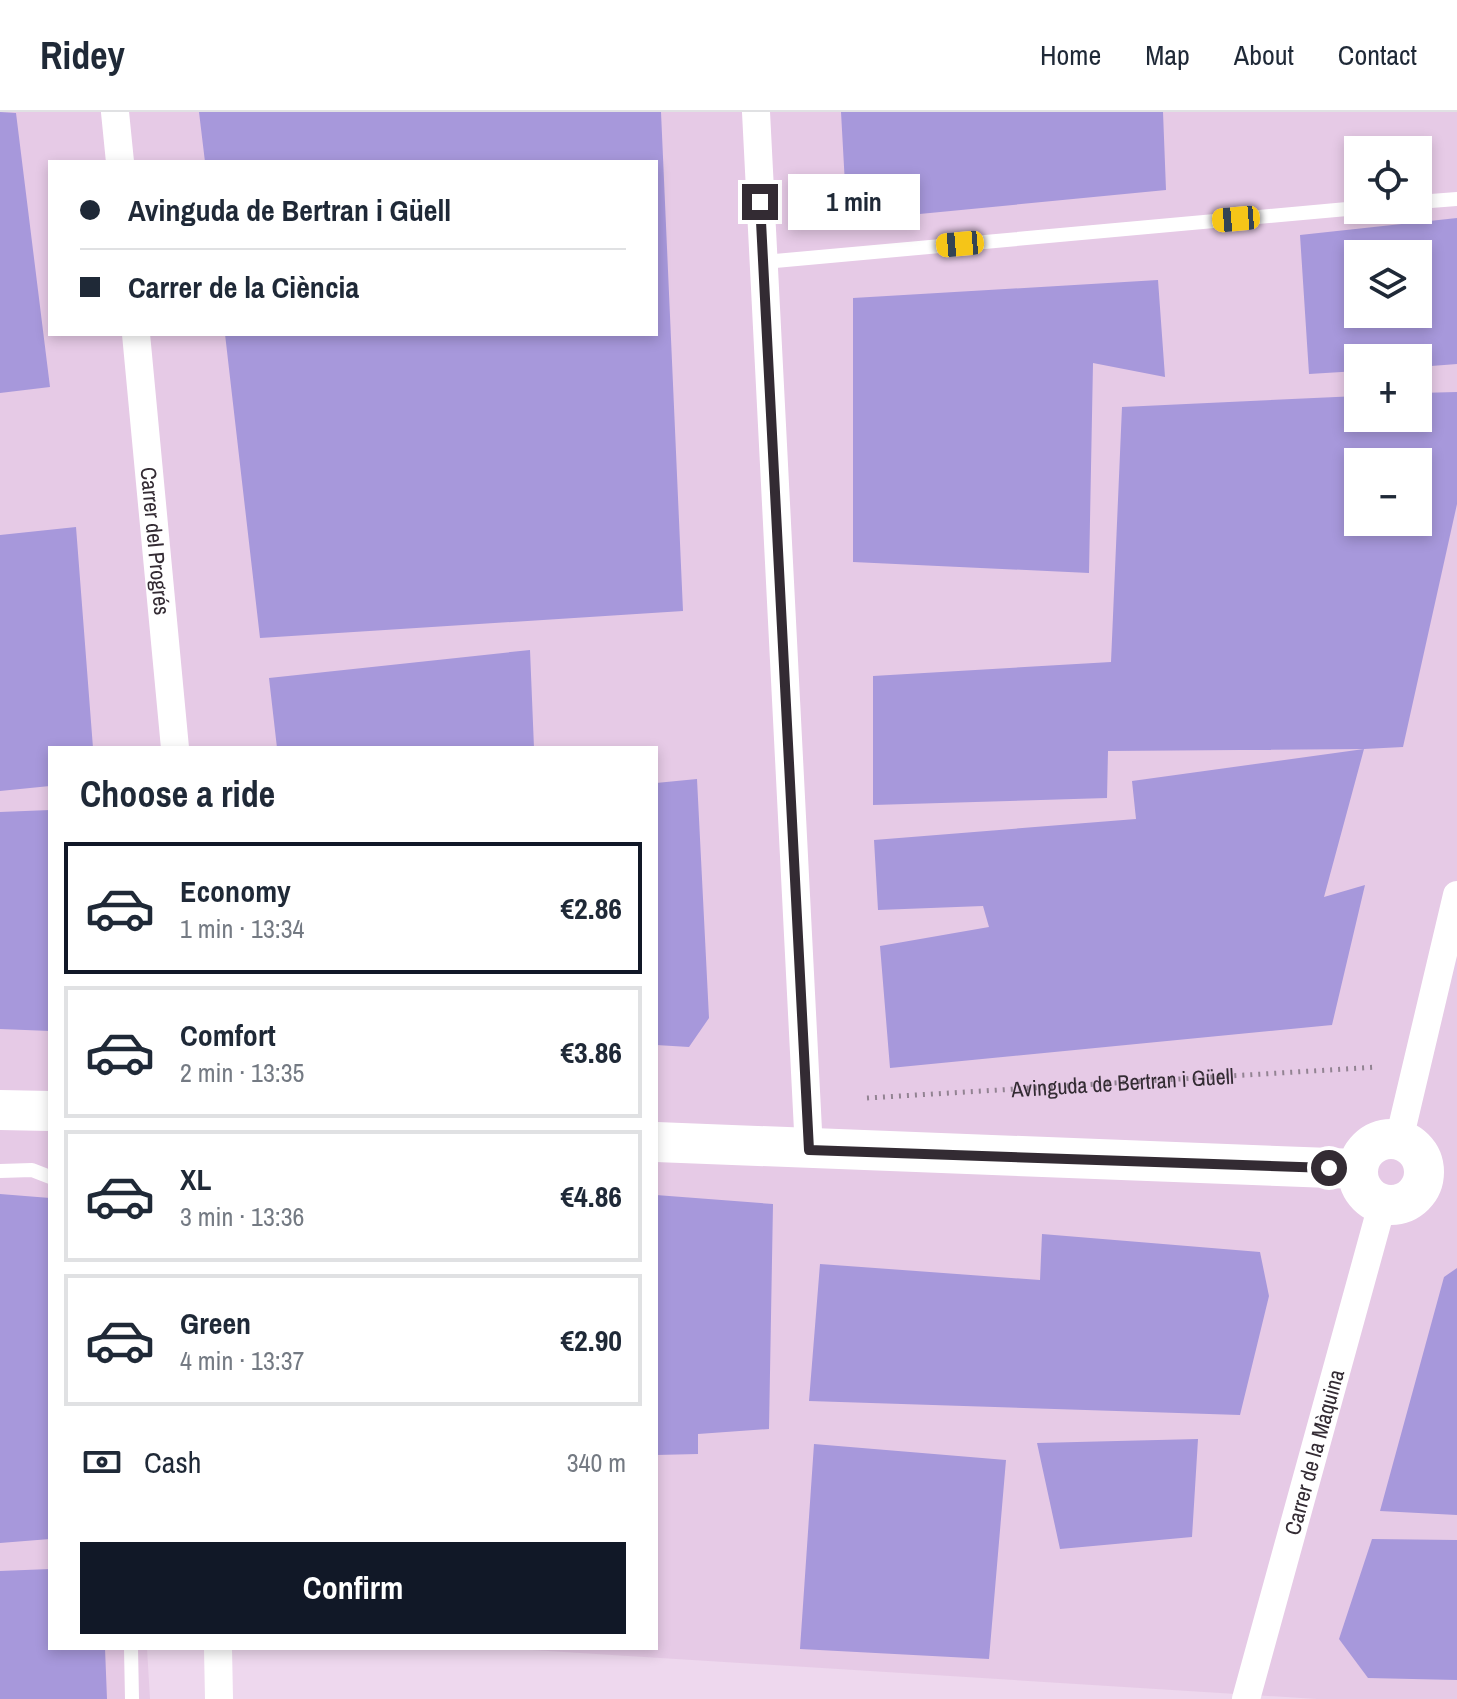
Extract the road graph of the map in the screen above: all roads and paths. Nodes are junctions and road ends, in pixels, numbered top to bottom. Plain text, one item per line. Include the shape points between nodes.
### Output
1 (115, 112) edge
2 (756, 112) edge
3 (120, 160) edge
4 (1457, 199) edge
5 (1432, 201) edge
6 (1344, 209) edge
7 (764, 262) junction
8 (136, 336) edge
9 (175, 746) edge
10 (1457, 895) edge
11 (1378, 1067) dead end
12 (867, 1098) dead end
13 (0, 1110) edge
14 (48, 1111) edge
15 (1399, 1140) junction
16 (658, 1142) edge
17 (809, 1150) junction
18 (1357, 1169) junction
19 (0, 1171) edge
20 (1441, 1174) edge
21 (48, 1176) edge
22 (1382, 1205) junction
23 (131, 1650) edge
24 (218, 1650) edge
25 (132, 1699) edge
26 (219, 1699) edge
27 (1246, 1699) edge

1 - 3 street
2 - 7 street
4 - 5 lane
6 - 7 lane
7 - 17 street
8 - 9 street, Carrer del Progrés
10 - 15 street
11 - 12 path, Avinguda de Bertran i Güell
13 - 14 street
15 - 18 street via 1372,1145
15 - 20 street
16 - 17 street
17 - 18 street
18 - 22 street via 1364,1192
19 - 21 lane via 32,1170
20 - 22 street via 1398,1206
22 - 27 street, Carrer de la Màquina
23 - 25 lane
24 - 26 street

